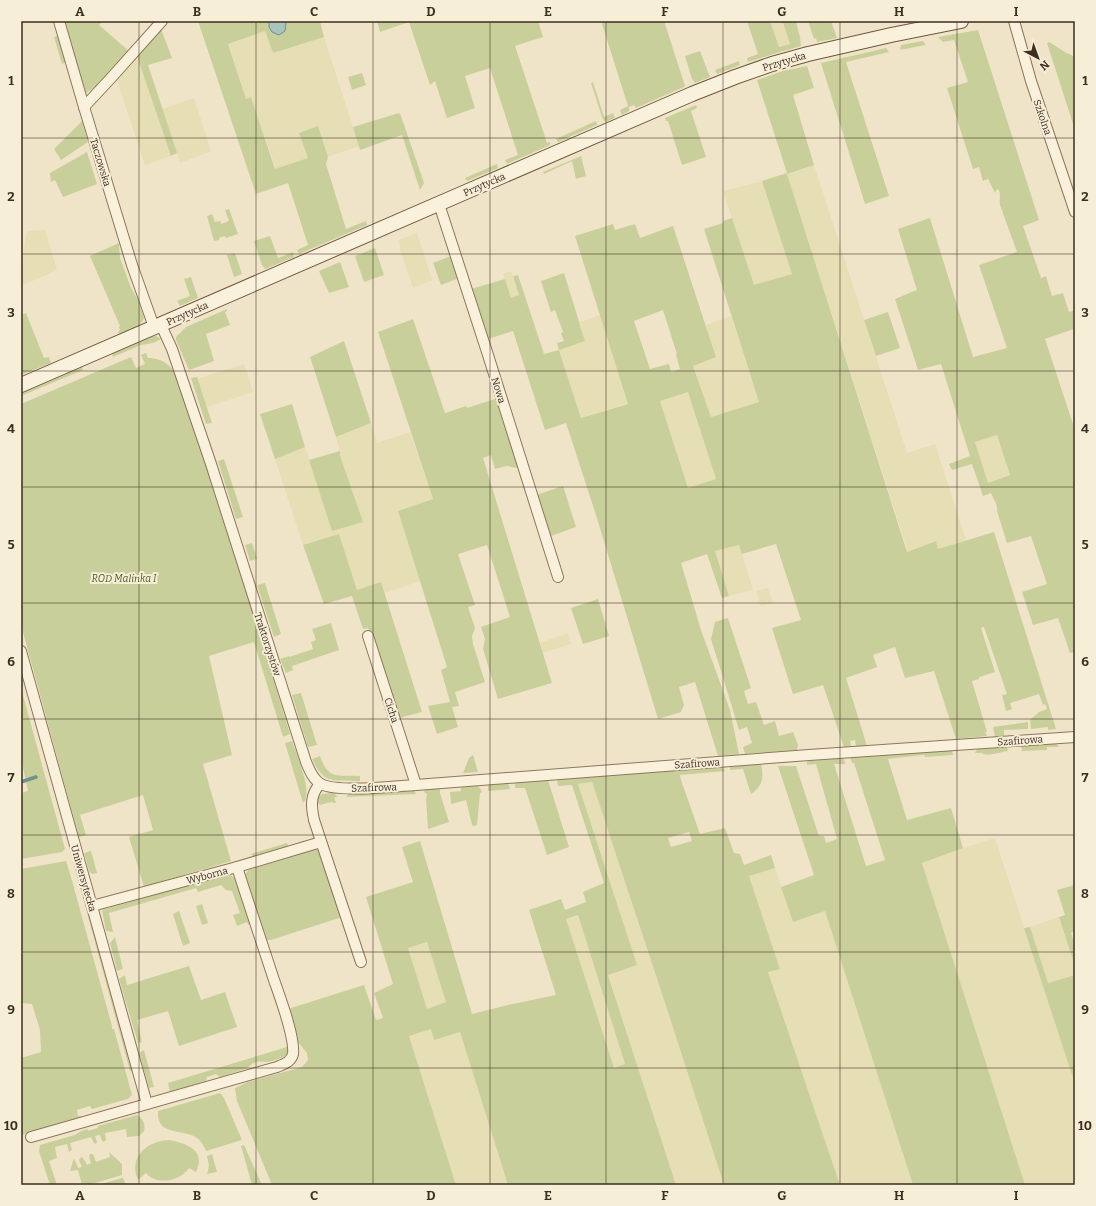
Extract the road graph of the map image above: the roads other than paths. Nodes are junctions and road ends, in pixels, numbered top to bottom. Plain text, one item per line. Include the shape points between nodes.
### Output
1 (60, 21) edge
2 (162, 21) edge
3 (961, 21) edge
4 (1014, 21) edge
5 (84, 107) junction
6 (438, 204) junction
7 (1075, 212) edge
8 (158, 326) junction
9 (21, 385) edge
10 (558, 577) dead end
11 (368, 636) dead end
12 (21, 651) edge
13 (1075, 737) edge
14 (320, 784) junction
15 (416, 785) junction
16 (321, 842) junction
17 (237, 867) junction
18 (92, 906) junction
19 (361, 962) dead end
20 (146, 1104) junction
21 (31, 1137) dead end

1 - 5 street, Taczowska
2 - 5 street
3 - 6 main road, Przytycka via 842,46 772,64 685,97
4 - 7 street, Szkolna via 1031,81
5 - 8 street, Taczowska via 132,265
6 - 8 main road, Przytycka
6 - 10 street, Nowa
8 - 9 main road, Przytycka
8 - 14 street, Traktorzystów via 172,349 306,762
11 - 15 street, Cicha
12 - 18 street, Uniwersytecka
13 - 15 street, Szafirowa via 800,755
14 - 15 street, Szafirowa via 352,788
14 - 16 street via 311,802
16 - 17 street, Wyborna
16 - 19 street
17 - 18 street, Wyborna
17 - 20 street via 285,1012 293,1051 291,1058 277,1067
18 - 20 street, Uniwersytecka
20 - 21 street

